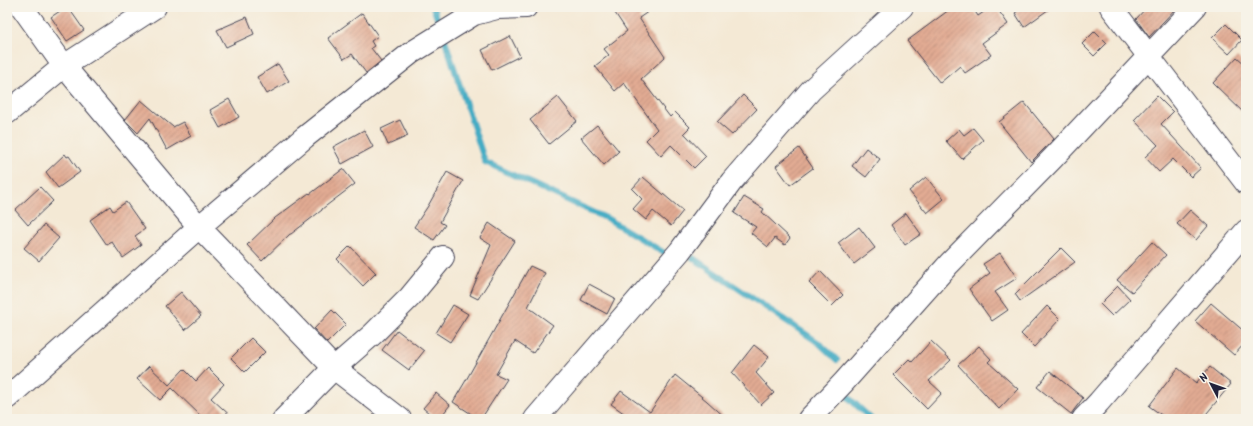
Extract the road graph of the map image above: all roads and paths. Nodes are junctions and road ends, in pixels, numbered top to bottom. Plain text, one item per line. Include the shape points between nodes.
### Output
1 (22, 7) edge
2 (155, 7) edge
3 (526, 7) edge
4 (902, 7) edge
5 (1111, 7) edge
6 (1195, 7) edge
7 (1148, 56) junction
8 (64, 66) junction
9 (7, 112) edge
10 (1246, 183) edge
11 (198, 228) junction
12 (1246, 231) edge
13 (443, 257) dead end
14 (334, 368) junction
15 (7, 398) edge
16 (284, 419) edge
17 (400, 419) edge
18 (535, 419) edge
19 (809, 419) edge
20 (1083, 419) edge

1 - 8 street
2 - 8 street
3 - 11 street via 497,8 474,14 411,53 305,136
4 - 18 street via 806,96 732,181 680,251
5 - 7 street
6 - 7 street
7 - 10 street
7 - 19 street via 949,264
8 - 9 street
8 - 11 street
11 - 14 street
11 - 15 street
12 - 20 street
13 - 14 street via 410,297
14 - 16 street
14 - 17 street

